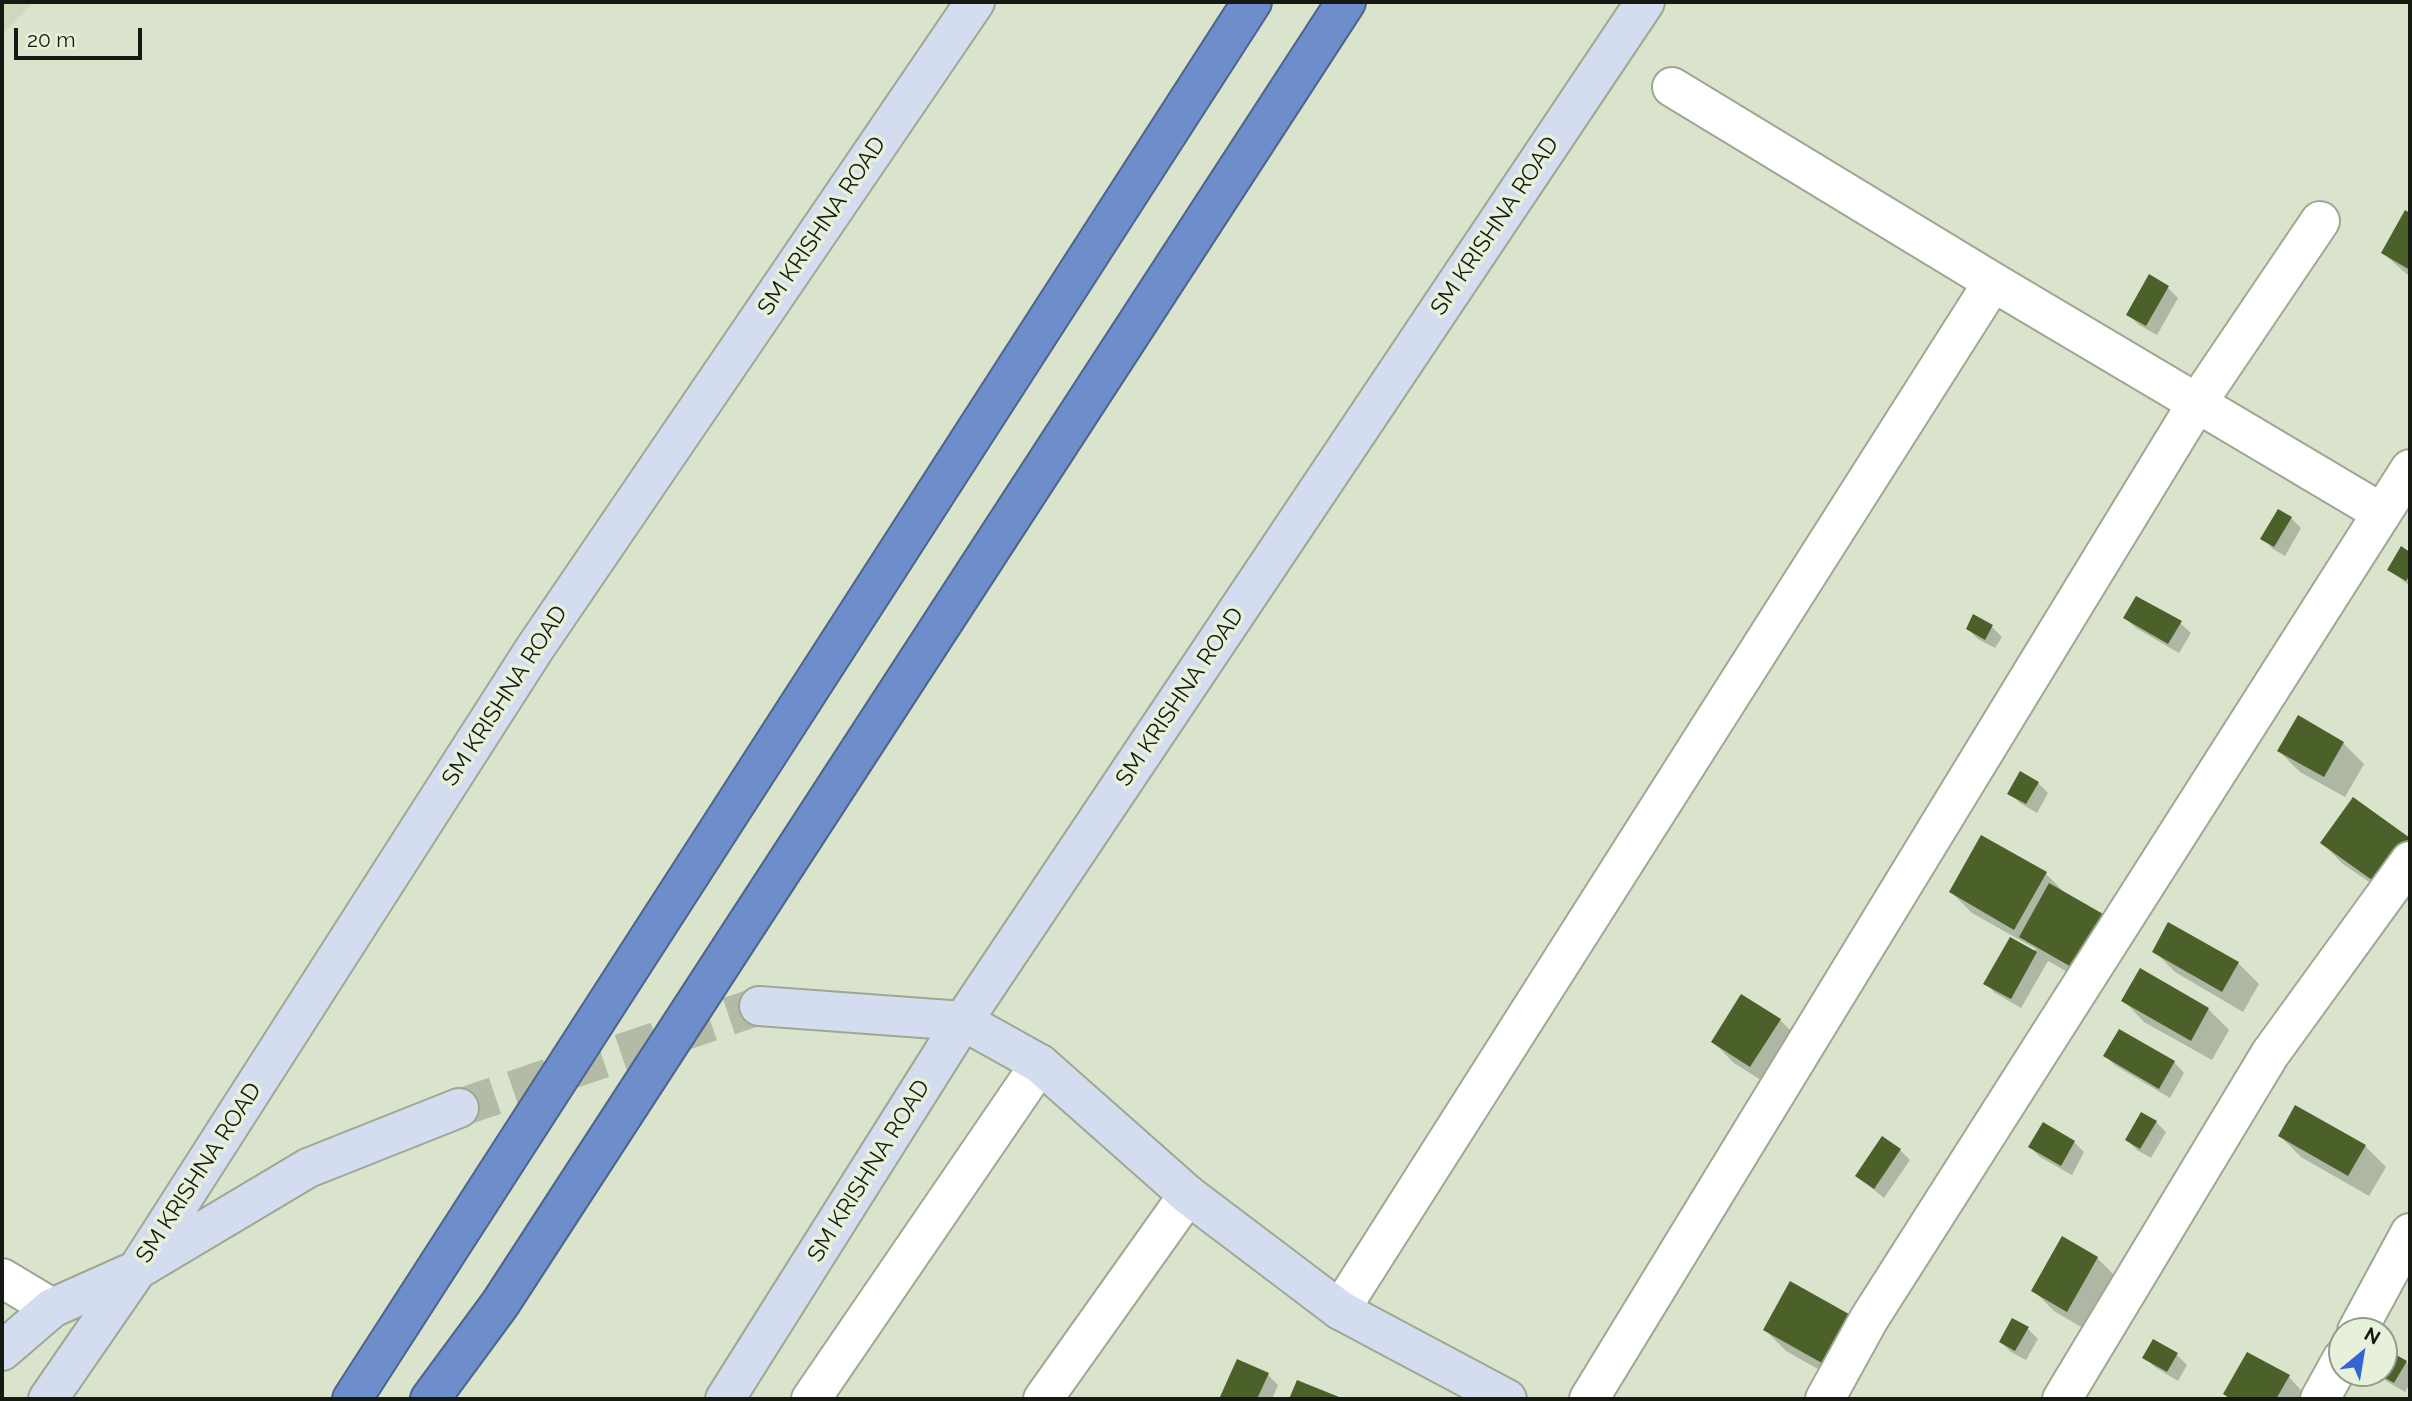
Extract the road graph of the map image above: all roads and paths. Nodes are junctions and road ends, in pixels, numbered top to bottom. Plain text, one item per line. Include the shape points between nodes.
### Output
1 (975, 2) edge
2 (1252, 2) edge
3 (1346, 2) edge
4 (1645, 2) edge
5 (1672, 87) dead end
6 (2320, 221) dead end
7 (1993, 282) junction
8 (2197, 403) junction
9 (2410, 469) edge
10 (2382, 513) junction
11 (2410, 861) edge
12 (759, 1006) tunnel mouth
13 (963, 1021) junction
14 (1040, 1064) junction
15 (459, 1108) tunnel mouth
16 (1188, 1195) junction
17 (2410, 1233) edge
18 (136, 1270) junction
19 (2, 1278) edge
20 (52, 1308) junction
21 (1340, 1310) junction
22 (2365, 1317) edge
23 (2, 1351) edge
24 (1485, 1393) edge
25 (48, 1399) edge
26 (352, 1399) edge
27 (430, 1399) edge
28 (725, 1399) edge
29 (811, 1399) edge
30 (1043, 1399) edge
31 (1589, 1399) edge
32 (1825, 1399) edge
33 (2062, 1399) edge

1 - 18 street, SM KRISHNA ROAD via 535,648
2 - 26 highway
3 - 27 highway via 500,1304
4 - 13 street, SM KRISHNA ROAD
5 - 7 street
6 - 8 street
7 - 8 street
7 - 21 street
8 - 10 street
8 - 31 street
9 - 10 street
10 - 32 street via 1869,1319
11 - 33 street via 2270,1054
12 - 13 street
13 - 14 street
13 - 28 street, SM KRISHNA ROAD
14 - 16 street
14 - 29 street
15 - 18 street via 308,1168
16 - 21 street
16 - 30 street
17 - 22 street
18 - 20 street
18 - 25 street, SM KRISHNA ROAD
19 - 20 street
20 - 23 street
21 - 24 street

